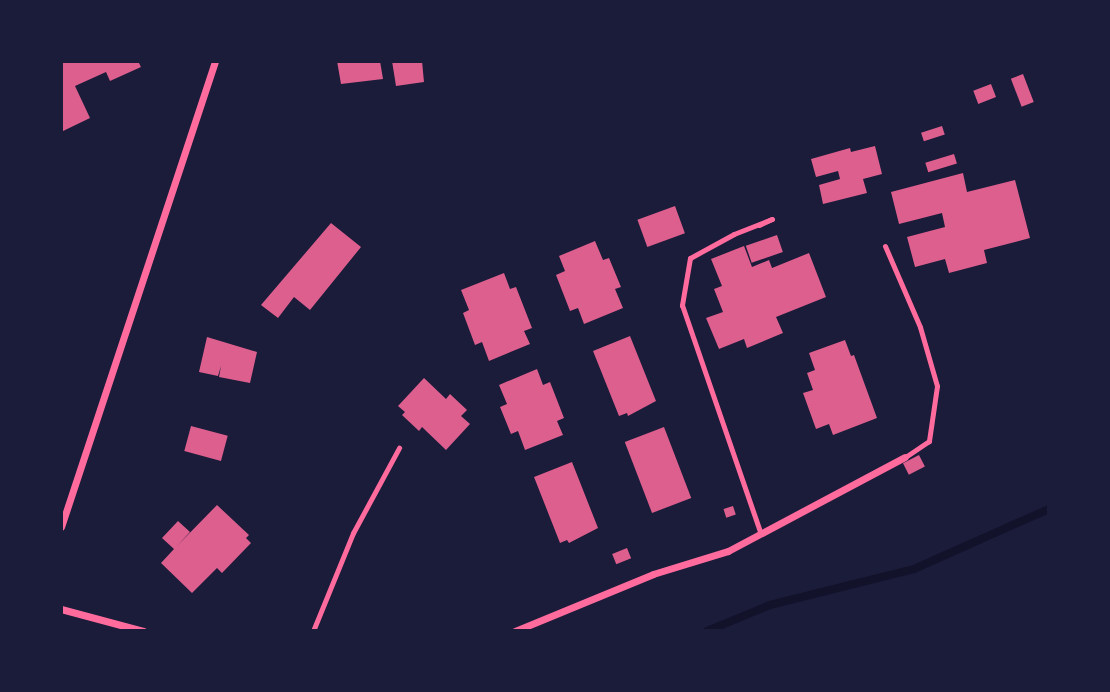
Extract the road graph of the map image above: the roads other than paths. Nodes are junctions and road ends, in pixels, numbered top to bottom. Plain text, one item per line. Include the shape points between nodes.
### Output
1 (215, 61) edge
2 (759, 225) dead end
3 (885, 246) dead end
4 (399, 448) dead end
5 (905, 457) joint
6 (61, 527) edge
7 (760, 532) junction
8 (61, 610) edge
9 (144, 631) edge
10 (313, 631) edge
11 (515, 631) edge

1 - 6 street
2 - 7 lane via 772,219 690,258 682,304
3 - 5 lane via 920,327 937,386 929,441
4 - 10 lane via 353,533
5 - 7 street
7 - 11 street via 728,551 653,574
8 - 9 street

